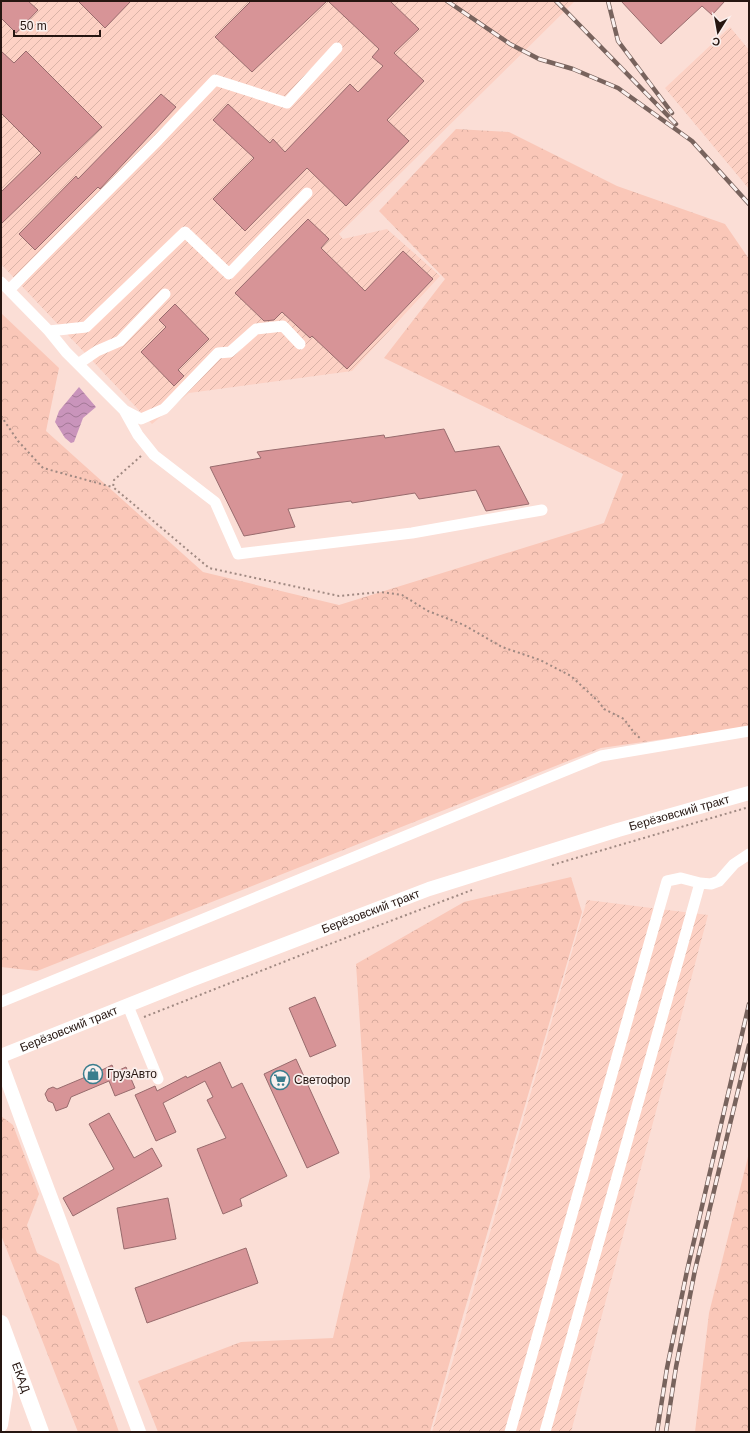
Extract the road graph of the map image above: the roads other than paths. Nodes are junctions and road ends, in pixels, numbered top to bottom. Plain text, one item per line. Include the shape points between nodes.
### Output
1 (336, 48) dead end
2 (307, 193) dead end
3 (1, 282) edge
4 (9, 290) junction
5 (165, 294) dead end
6 (49, 331) junction
7 (300, 344) dead end
8 (78, 364) junction
9 (124, 410) junction
10 (542, 510) dead end
11 (749, 731) edge
12 (749, 793) edge
13 (749, 854) edge
14 (700, 883) junction
15 (1, 1002) edge
16 (128, 1006) junction
17 (1, 1056) edge
18 (1, 1063) edge
19 (158, 1079) dead end
20 (1, 1324) edge
21 (1, 1328) edge
22 (1, 1424) edge
23 (41, 1432) edge
24 (139, 1432) edge
25 (510, 1432) edge
26 (545, 1432) edge

1 - 4 lane via 287,103 215,80
2 - 6 lane via 229,274 185,232 86,327
3 - 4 lane
4 - 6 lane
5 - 8 lane via 120,341 97,351
6 - 8 lane
7 - 9 lane via 283,326 256,329 230,352 218,353 164,409 141,419
8 - 9 lane
9 - 10 lane via 138,435 154,455 215,502 238,554 412,533
11 - 15 lane via 601,756
12 - 16 main road, Берёзовский тракт via 618,830 429,889
13 - 14 lane via 734,864 719,881 711,884
14 - 25 lane via 681,878 667,881
14 - 26 lane
16 - 17 main road, Берёзовский тракт
16 - 19 lane
18 - 24 main road
20 - 23 highway, ЕКАД
21 - 22 main road via 6,1393

